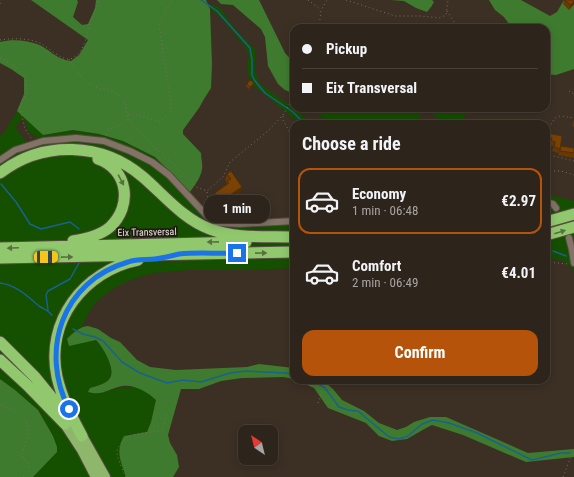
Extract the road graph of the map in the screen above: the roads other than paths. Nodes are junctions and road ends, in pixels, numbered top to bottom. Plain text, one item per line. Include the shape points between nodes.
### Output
1 (0, 160) edge
2 (0, 172) edge
3 (0, 180) edge
4 (550, 203) edge
5 (556, 208) dead end
6 (574, 214) edge
7 (290, 221) edge
8 (550, 221) edge
9 (574, 227) edge
10 (550, 234) edge
11 (290, 238) edge
12 (290, 238) edge
13 (568, 238) dead end
14 (43, 247) junction
15 (0, 248) edge
16 (290, 252) edge
17 (180, 254) junction
18 (0, 258) edge
19 (571, 263) edge
20 (0, 342) edge
21 (0, 350) edge
22 (0, 360) edge
23 (65, 424) junction
24 (82, 436) junction
25 (96, 477) edge
26 (105, 477) edge

1 - 7 street via 15,150 44,141 76,138 104,141 152,162 169,175 189,198 217,223
2 - 11 highway via 24,158 43,152 61,149 92,151 125,164 189,218 208,229 240,236
3 -> 14 highway via 25,164 60,154 104,161 120,177 124,188 124,207 111,226 93,236
4 - 5 street
6 - 8 highway
10 -> 9 highway
12 -> 14 highway, Eix Transversal
13 - 19 street via 572,250
14 -> 15 highway, Eix Transversal
17 -> 16 highway
18 -> 17 highway
17 - 24 highway via 128,262 109,269 84,288 66,313 57,342 55,363 62,396
20 - 24 highway via 35,378
21 - 23 highway via 47,399
22 - 23 highway
23 - 25 highway
24 - 26 highway

